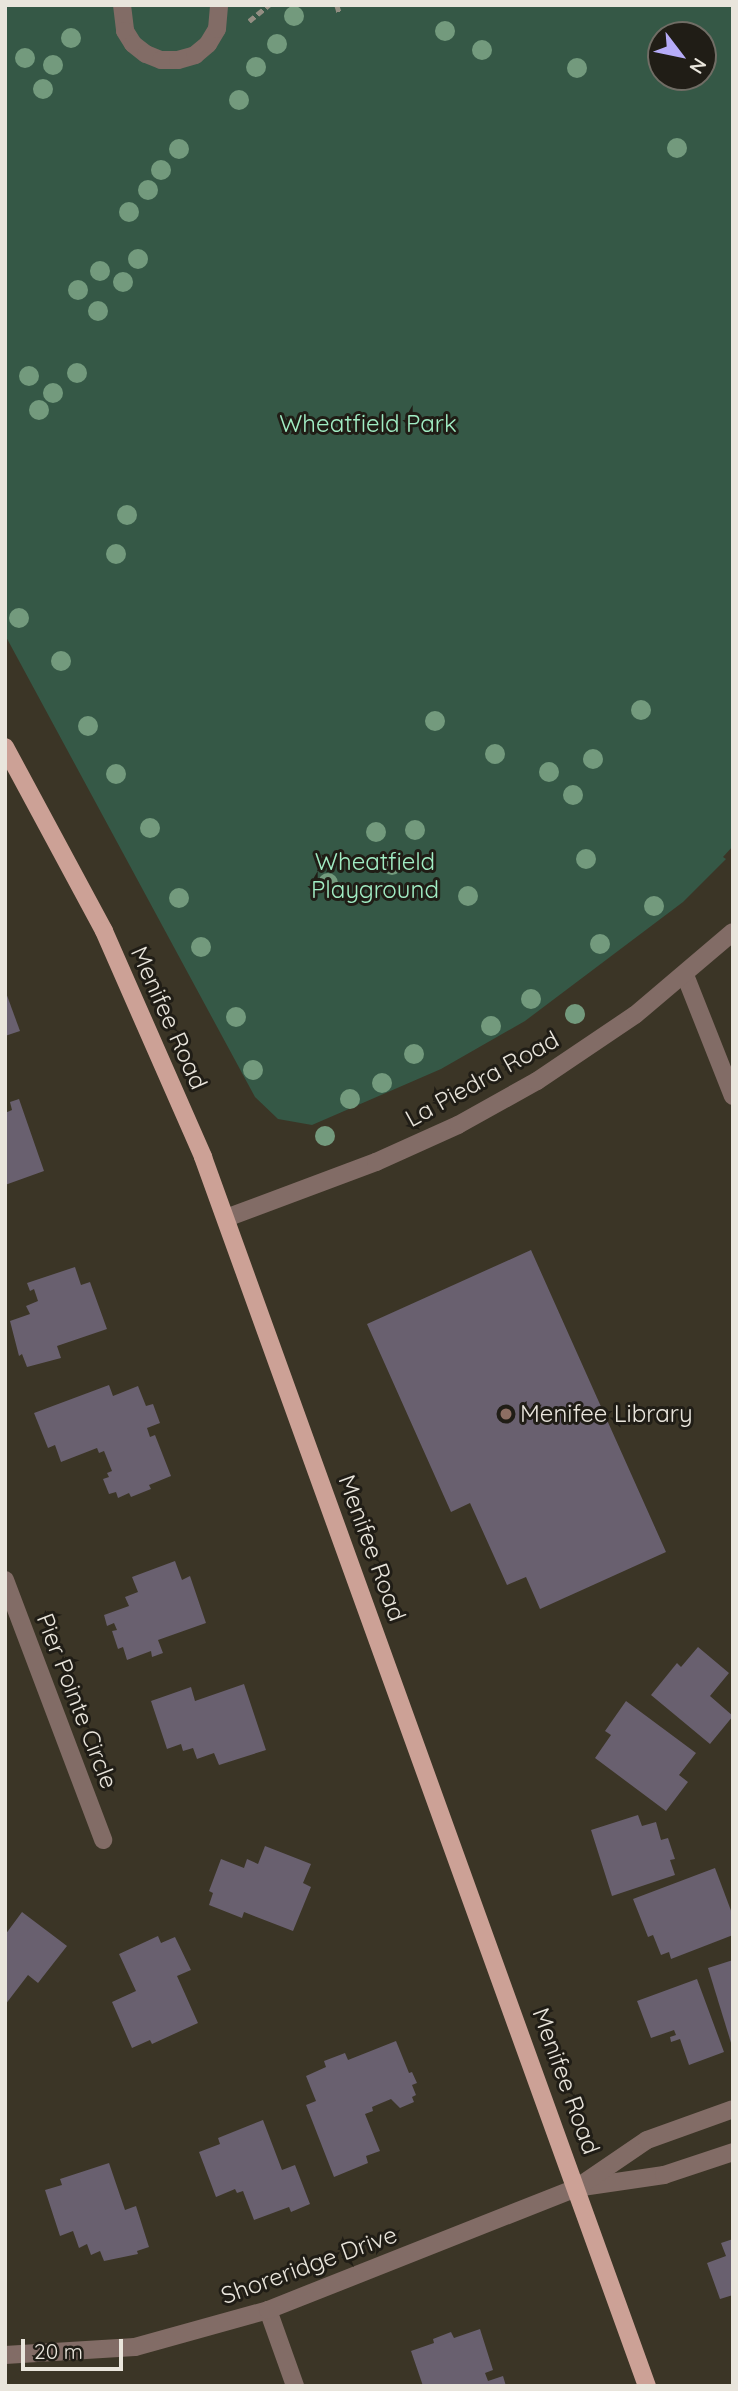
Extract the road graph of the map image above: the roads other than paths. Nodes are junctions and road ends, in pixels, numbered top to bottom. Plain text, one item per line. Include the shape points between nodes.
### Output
1 (122, 5) edge
2 (219, 5) edge
3 (5, 747) edge
4 (733, 932) edge
5 (685, 975) junction
6 (733, 1096) edge
7 (226, 1218) junction
8 (5, 1580) edge
9 (103, 1840) dead end
10 (733, 2109) edge
11 (733, 2152) edge
12 (578, 2187) junction
13 (268, 2310) junction
14 (5, 2355) edge
15 (295, 2386) edge
16 (648, 2386) edge

1 - 2 street via 125,31 133,44 146,54 170,60 195,55 208,44 217,29
3 - 7 main road, Menifee Road via 104,931
4 - 5 street, La Piedra Road
5 - 6 street
5 - 7 street, La Piedra Road via 537,1081 458,1125 376,1162
7 - 12 main road, Menifee Road
8 - 9 street, Pier Pointe Circle
10 - 12 street via 647,2140
11 - 12 street via 664,2175
12 - 13 street, Shoreridge Drive
12 - 16 main road, Menifee Road
13 - 14 street, Shoreridge Drive via 135,2347
13 - 15 street

